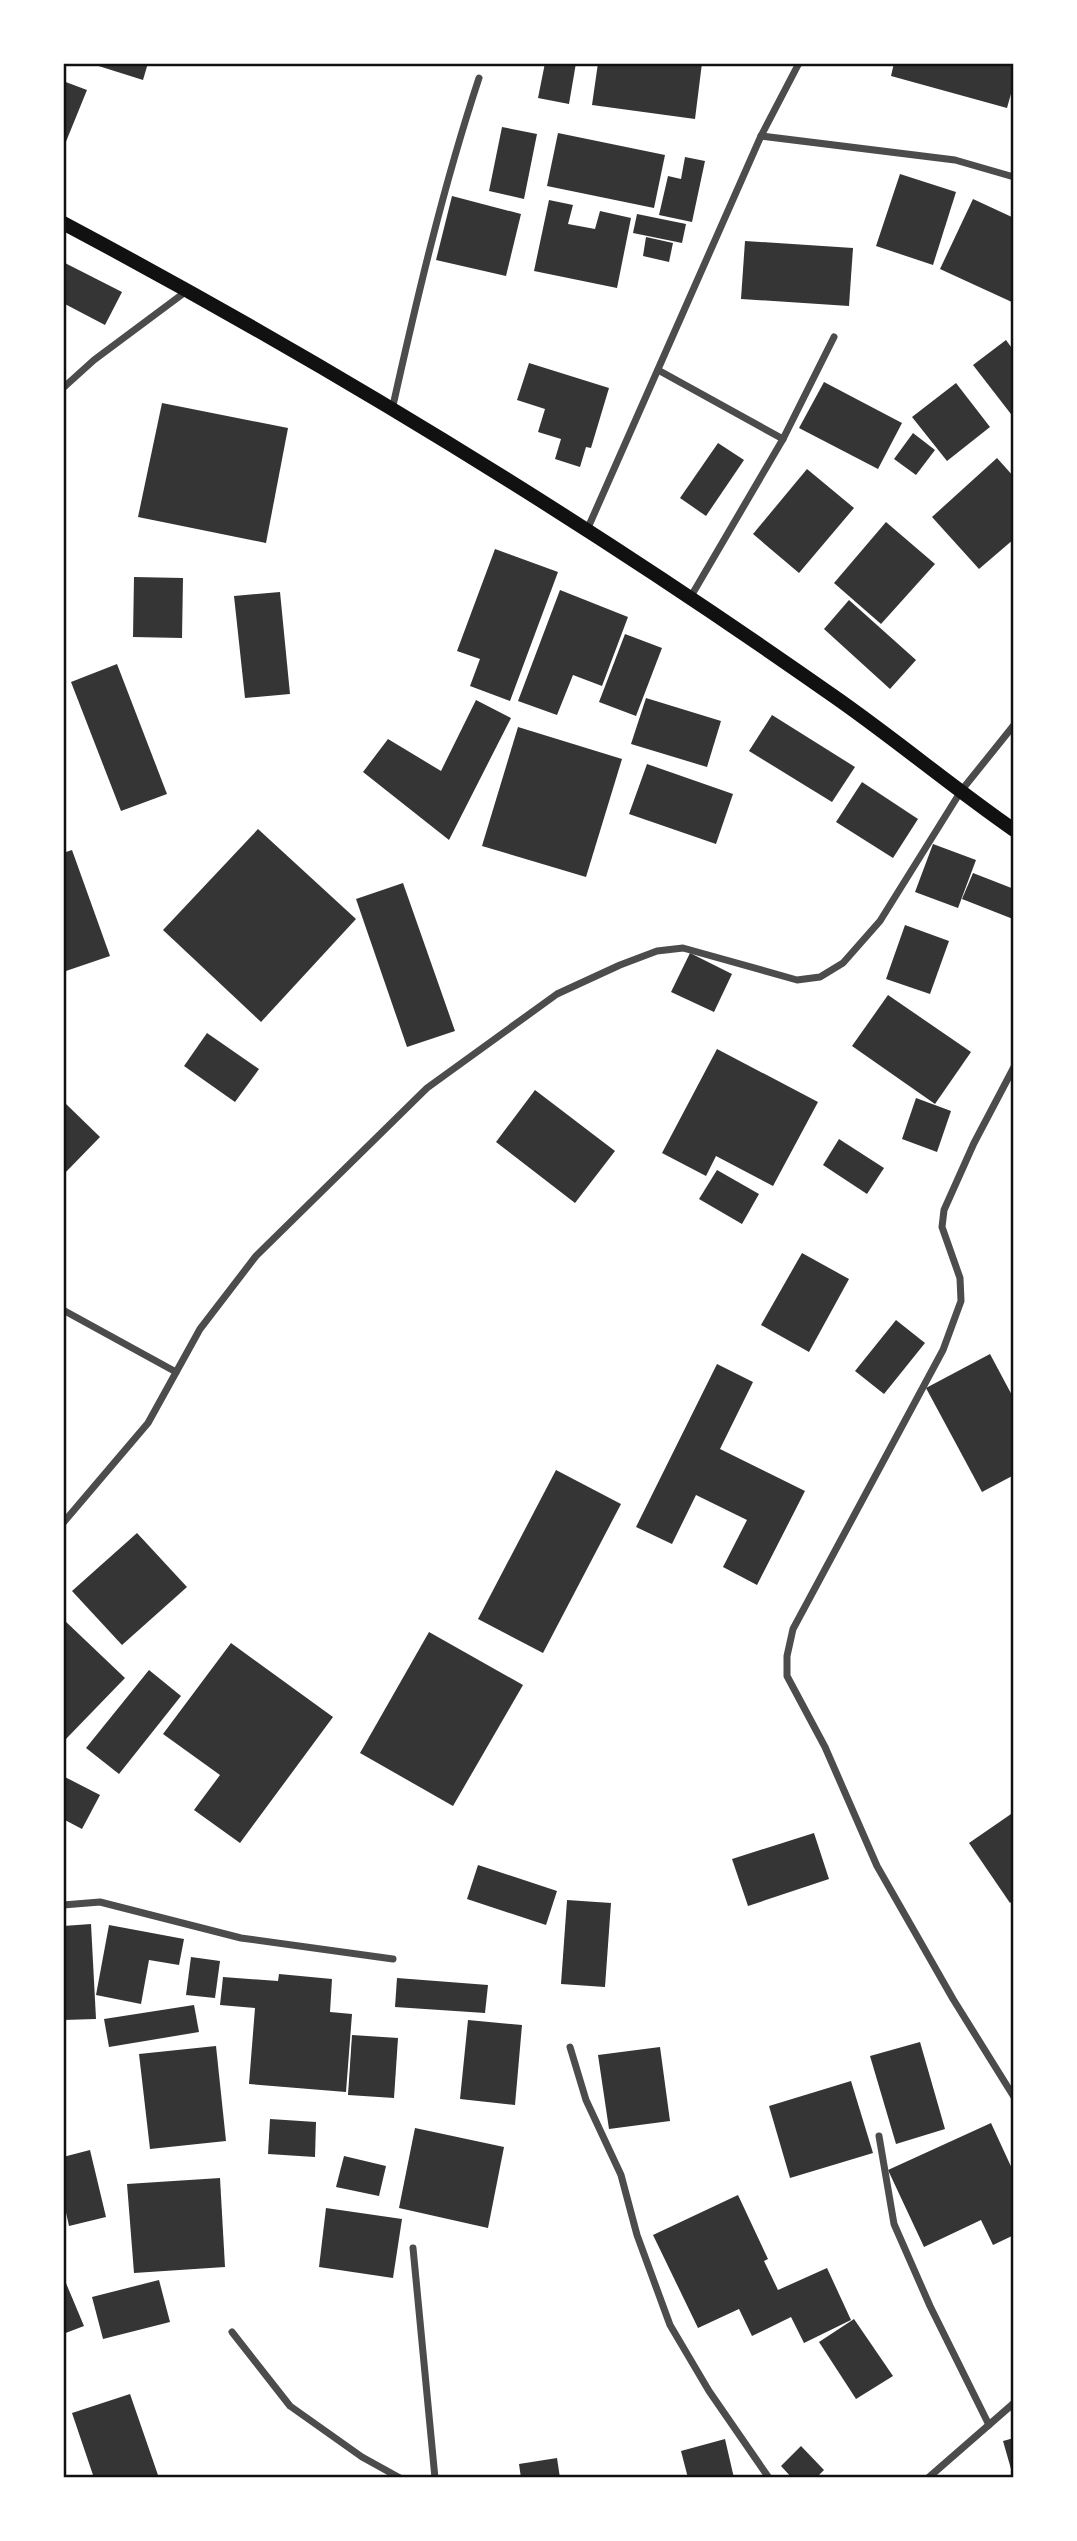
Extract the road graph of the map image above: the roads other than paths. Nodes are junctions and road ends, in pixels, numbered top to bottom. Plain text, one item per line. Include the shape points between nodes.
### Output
1 (799, 63) edge
2 (479, 78) dead end
3 (761, 136) junction
4 (1014, 177) edge
5 (63, 223) edge
6 (189, 289) junction
7 (834, 337) dead end
8 (658, 370) junction
9 (63, 388) edge
10 (392, 411) junction
11 (783, 439) junction
12 (587, 531) junction
13 (690, 599) junction
14 (1014, 725) edge
15 (961, 792) junction
16 (1014, 830) edge
17 (1014, 1067) edge
18 (63, 1310) edge
19 (176, 1373) junction
20 (63, 1523) edge
21 (63, 1905) edge
22 (393, 1959) dead end
23 (570, 2047) dead end
24 (1014, 2097) edge
25 (879, 2136) dead end
26 (413, 2248) dead end
27 (232, 2332) dead end
28 (1014, 2403) edge
29 (989, 2425) junction
30 (400, 2478) edge
31 (435, 2478) edge
32 (769, 2478) edge
33 (928, 2478) edge

1 - 3 street
2 - 10 street via 423,270
3 - 4 street via 955,160
3 - 8 street
5 - 6 main road
6 - 9 street
6 - 10 main road
7 - 11 street
8 - 11 street
8 - 12 street
10 - 12 main road
11 - 13 street
12 - 13 main road
13 - 15 main road via 833,696
14 - 15 street
15 - 16 main road
15 - 19 street via 880,920 843,963 820,977 797,980 683,948 657,951 557,994 427,1088 256,1256 200,1329
17 - 24 street via 944,1210 942,1227 960,1278 961,1301 943,1350 793,1629 787,1656 788,1676 877,1866
18 - 19 street
19 - 20 street via 148,1423
21 - 22 street via 100,1902 241,1938
23 - 32 street via 586,2100 621,2175 670,2325
25 - 29 street via 894,2224
26 - 31 street
27 - 30 street via 290,2406
28 - 29 street
29 - 33 street

